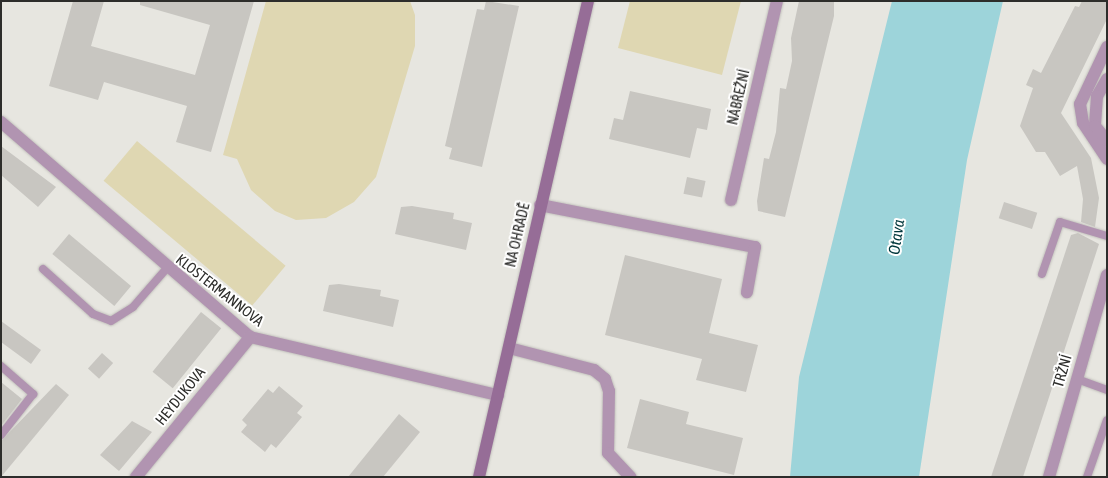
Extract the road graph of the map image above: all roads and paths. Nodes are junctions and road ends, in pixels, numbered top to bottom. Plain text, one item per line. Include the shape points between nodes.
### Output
1 (588, 1) edge
2 (777, 1) edge
3 (1107, 47) edge
4 (1107, 79) edge
5 (1, 122) edge
6 (1107, 141) edge
7 (1107, 159) edge
8 (731, 200) dead end
9 (540, 205) junction
10 (1107, 236) edge
11 (43, 269) dead end
12 (166, 269) junction
13 (1042, 274) dead end
14 (1107, 275) edge
15 (747, 292) dead end
16 (250, 337) junction
17 (508, 348) junction
18 (1, 366) edge
19 (1077, 379) junction
20 (1107, 390) edge
21 (498, 394) junction
22 (1107, 420) edge
23 (1, 435) edge
24 (136, 477) edge
25 (479, 477) edge
26 (630, 477) edge
27 (1050, 477) edge
28 (1087, 477) edge

1 - 9 street, NA OHRADĚ
2 - 8 street, NÁBŘEŽNÍ
3 - 7 street via 1080,104 1083,124
4 - 6 street via 1097,96 1095,126
5 - 12 street, KLOSTERMANNOVA
9 - 15 street via 755,247
9 - 17 street, NA OHRADĚ
10 - 13 lane via 1060,222
11 - 12 lane via 93,314 111,321 133,307
12 - 16 street, KLOSTERMANNOVA
14 - 19 street, TRŽNÍ
16 - 21 street, KLOSTERMANNOVA
16 - 24 street, HEYDUKOVA
17 - 21 street, NA OHRADĚ
17 - 26 street via 594,370 604,378 609,391 608,454
18 - 23 lane via 33,394
19 - 20 lane
19 - 27 street, TRŽNÍ
21 - 25 street, NA OHRADĚ
22 - 28 lane

